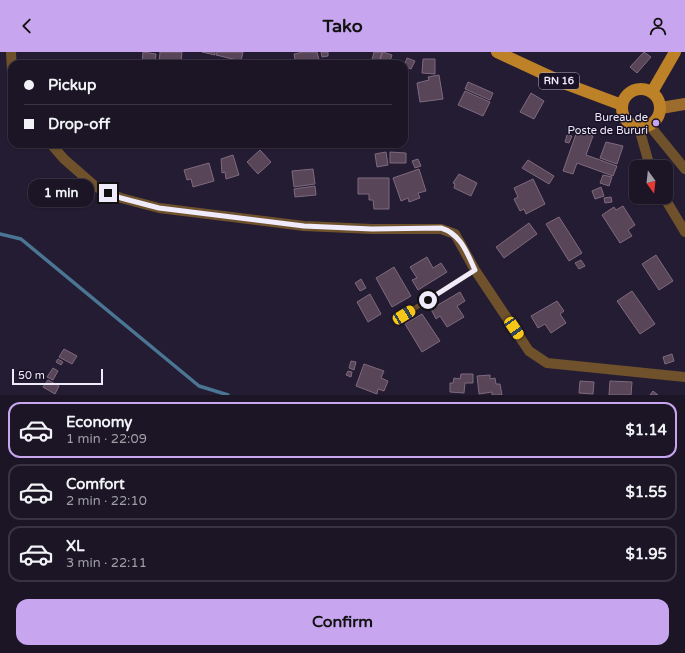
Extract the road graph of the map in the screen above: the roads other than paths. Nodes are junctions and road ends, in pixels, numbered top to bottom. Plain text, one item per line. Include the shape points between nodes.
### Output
1 (497, 52) edge
2 (675, 52) edge
3 (652, 92) junction
4 (685, 104) edge
5 (622, 105) junction
6 (661, 108) junction
7 (644, 127) junction
8 (54, 148) edge
9 (649, 160) edge
10 (685, 169) edge
11 (668, 204) edge
12 (685, 232) edge
13 (475, 270) junction
14 (404, 315) dead end
15 (685, 377) edge

1 - 5 main road, RN 16 / RN 16 via 566,84
2 - 3 main road
3 - 5 main road via 646,89 634,90 628,94
3 - 6 main road via 657,96
4 - 6 street
5 - 7 main road via 628,122
6 - 7 main road via 658,119
7 - 9 street
7 - 10 street
8 - 13 street via 96,187 121,198 159,208 304,226 372,229 441,228 455,234
11 - 12 street
13 - 14 lane
13 - 15 street via 529,352 547,363

